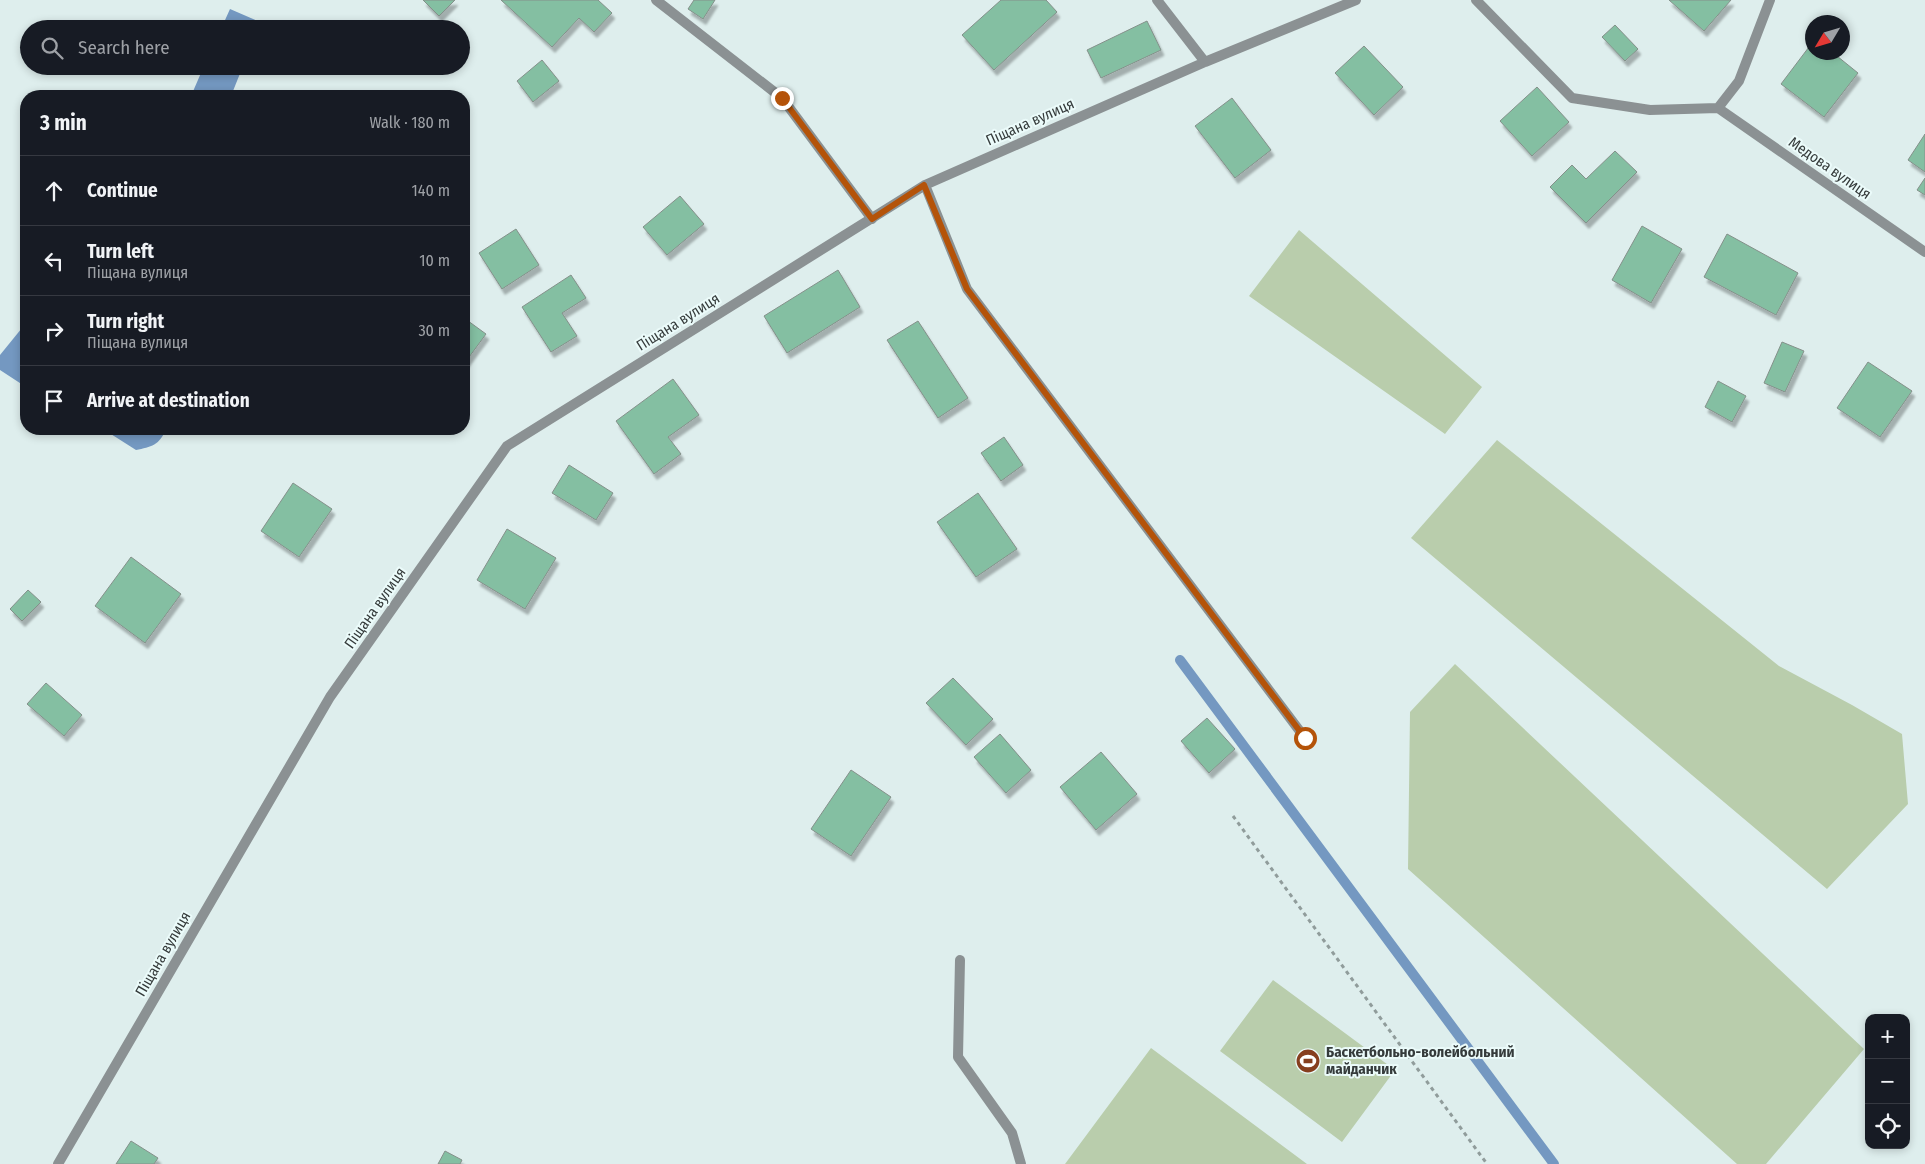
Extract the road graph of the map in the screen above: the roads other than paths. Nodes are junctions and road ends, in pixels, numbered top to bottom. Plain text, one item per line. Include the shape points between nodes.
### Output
1 (656, 0) edge
2 (1157, 0) edge
3 (1356, 0) edge
4 (1476, 0) edge
5 (1770, 0) edge
6 (1205, 62) junction
7 (1718, 108) junction
8 (924, 185) junction
9 (872, 219) junction
10 (1925, 252) edge
11 (1305, 738) dead end
12 (960, 960) dead end
13 (58, 1164) edge
14 (1022, 1164) edge

1 - 9 street via 782,98
2 - 6 street
3 - 6 street, Піщана вулиця
4 - 7 street via 1572,98 1650,110
5 - 7 street via 1739,81
6 - 8 street, Піщана вулиця
7 - 10 street, Медова вулиця
8 - 9 street, Піщана вулиця
8 - 11 street via 967,289
9 - 13 street, Піщана вулиця via 507,446 330,697
12 - 14 street via 958,1057 1012,1133

